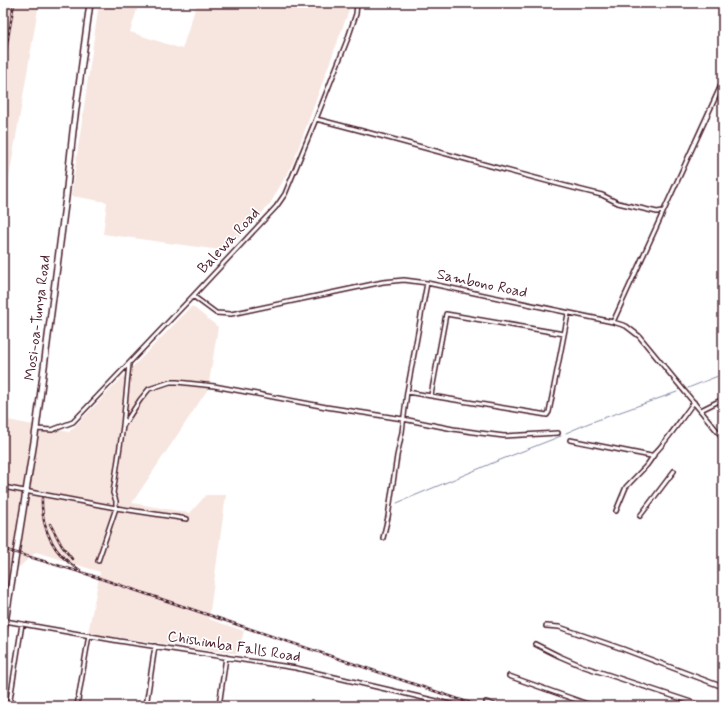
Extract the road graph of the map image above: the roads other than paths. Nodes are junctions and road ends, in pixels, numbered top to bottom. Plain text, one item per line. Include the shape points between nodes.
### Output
1 (90, 3) edge
2 (357, 3) edge
3 (723, 81) edge
4 (316, 119) junction
5 (663, 211) junction
6 (427, 283) junction
7 (193, 296) junction
8 (568, 314) junction
9 (613, 322) junction
10 (564, 334) junction
11 (129, 364) junction
12 (408, 392) junction
13 (431, 395) junction
14 (723, 399) edge
15 (694, 402) junction
16 (701, 410) junction
17 (403, 419) junction
18 (123, 426) junction
19 (36, 429) junction
20 (558, 433) dead end
21 (723, 438) edge
22 (570, 440) dead end
23 (654, 455) junction
24 (674, 471) dead end
25 (3, 486) edge
26 (26, 491) junction
27 (116, 508) junction
28 (616, 511) dead end
29 (640, 516) dead end
30 (187, 519) dead end
31 (383, 538) dead end
32 (98, 561) dead end
33 (5, 621) junction
34 (22, 624) junction
35 (546, 626) dead end
36 (3, 636) edge
37 (89, 636) junction
38 (535, 644) dead end
39 (156, 646) junction
40 (226, 657) junction
41 (509, 676) dead end
42 (723, 687) edge
43 (486, 702) dead end
44 (9, 706) edge
45 (77, 706) edge
46 (146, 706) edge
47 (219, 706) edge
48 (458, 706) edge
49 (497, 706) edge
50 (593, 706) edge
51 (703, 706) edge

1 - 19 highway, Mosi-oa-Tunya Road
2 - 4 street, Balewa Road via 348,38
3 - 5 street
4 - 5 street via 602,195 618,203 657,212
4 - 7 street, Balewa Road via 285,194
5 - 9 street
6 - 7 street, Sambono Road via 404,280 383,282 231,314 216,313
6 - 8 street, Sambono Road
6 - 12 street
7 - 11 street, Balewa Road
8 - 9 street, Sambono Road
8 - 10 street
9 - 15 street, Sambono Road via 626,326 639,336
10 - 13 street via 548,415
10 - 13 street via 446,314
11 - 18 street
11 - 19 street, Balewa Road via 73,422 52,430
12 - 13 street
12 - 17 street
14 - 16 street
15 - 16 street, Sambono Road
15 - 23 street
16 - 21 street, Sambono Road
17 - 18 street via 214,386 170,382 149,389
17 - 20 street via 496,435
17 - 31 street
18 - 27 street via 113,493
19 - 26 highway, Mosi-oa-Tunya Road
22 - 23 street via 647,456
23 - 28 street via 626,487
24 - 29 street
25 - 26 street
26 - 27 street
26 - 33 highway, Mosi-oa-Tunya Road
27 - 30 street
27 - 32 street
33 - 34 street, Chishimba Falls Road
33 - 36 highway, Mosi-oa-Tunya Road
34 - 37 street, Chishimba Falls Road
34 - 44 street
35 - 42 street via 559,627 623,649
37 - 39 street, Chishimba Falls Road
37 - 45 street
38 - 51 street via 582,666
39 - 40 street, Chishimba Falls Road
39 - 46 street
40 - 47 street
40 - 48 street, Chishimba Falls Road via 304,670
41 - 50 street
43 - 49 street

